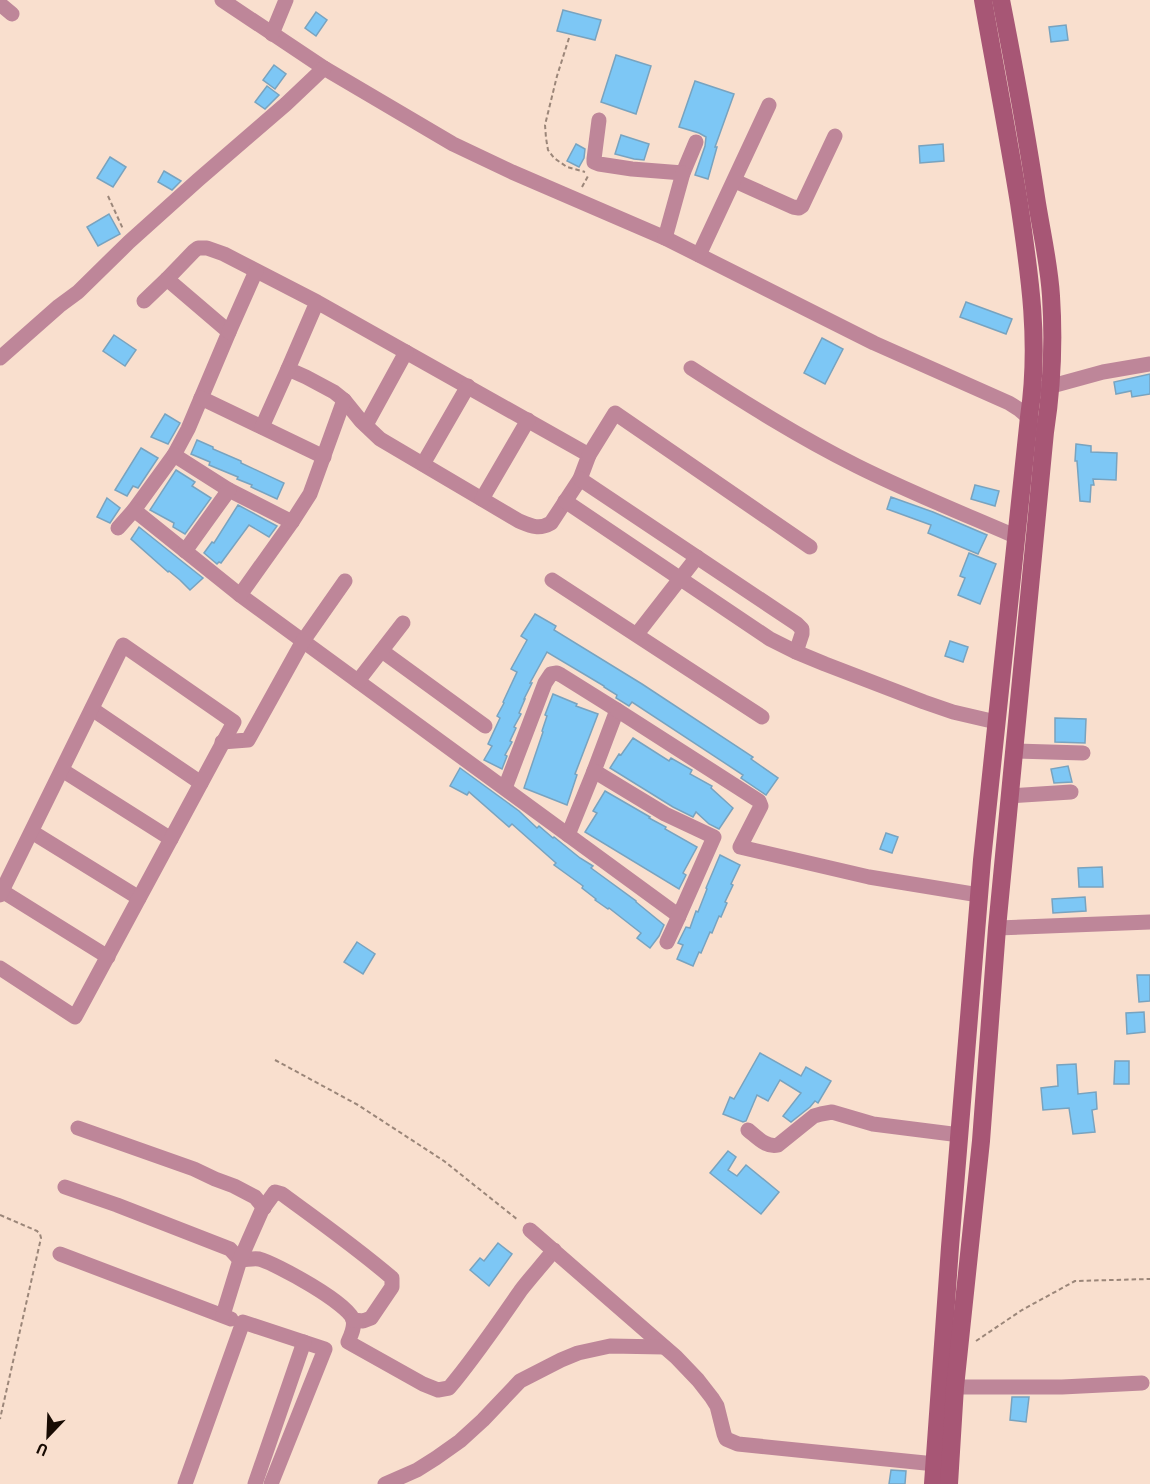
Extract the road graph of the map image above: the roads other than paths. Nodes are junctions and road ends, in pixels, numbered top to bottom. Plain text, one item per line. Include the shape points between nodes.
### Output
1 (222, 0) edge
2 (285, 0) edge
3 (983, 0) edge
4 (1001, 0) edge
5 (272, 34) junction
6 (324, 68) junction
7 (769, 105) dead end
8 (599, 120) dead end
9 (835, 136) dead end
10 (696, 142) dead end
11 (683, 173) junction
12 (735, 181) junction
13 (665, 238) junction
14 (699, 255) junction
15 (256, 271) junction
16 (167, 279) junction
17 (144, 301) dead end
18 (317, 302) junction
19 (229, 332) junction
20 (406, 352) junction
21 (0, 358) edge
22 (1150, 364) edge
23 (690, 368) dead end
24 (288, 369) junction
25 (468, 386) junction
26 (1051, 387) junction
27 (1033, 392) junction
28 (201, 398) junction
29 (344, 400) junction
30 (1029, 417) junction
31 (528, 420) junction
32 (366, 425) junction
33 (262, 427) junction
34 (1045, 432) junction
35 (174, 455) junction
36 (589, 455) junction
37 (324, 457) junction
38 (423, 464) junction
39 (580, 479) junction
40 (229, 490) junction
41 (482, 499) junction
42 (565, 501) junction
43 (134, 510) junction
44 (291, 522) junction
45 (118, 528) dead end
46 (1017, 537) junction
47 (810, 547) dead end
48 (185, 551) junction
49 (697, 556) junction
50 (680, 578) junction
51 (345, 580) dead end
52 (552, 580) dead end
53 (240, 595) junction
54 (403, 623) dead end
55 (637, 634) junction
56 (303, 641) junction
57 (382, 651) junction
58 (796, 652) junction
59 (358, 681) junction
60 (92, 709) junction
61 (617, 710) junction
62 (762, 717) dead end
63 (996, 722) junction
64 (485, 726) dead end
65 (222, 742) junction
66 (1014, 752) junction
67 (1083, 753) dead end
68 (62, 770) junction
69 (594, 771) junction
70 (201, 783) junction
71 (505, 788) junction
72 (1071, 792) dead end
73 (1010, 796) junction
74 (32, 832) junction
75 (568, 835) junction
76 (714, 837) junction
77 (171, 839) junction
78 (740, 847) junction
79 (1, 893) edge
80 (979, 895) junction
81 (139, 898) junction
82 (679, 916) junction
83 (1150, 922) edge
84 (997, 928) junction
85 (667, 942) dead end
86 (108, 957) junction
87 (0, 968) edge
88 (78, 1128) dead end
89 (748, 1130) dead end
90 (960, 1135) junction
91 (66, 1187) dead end
92 (264, 1208) junction
93 (530, 1230) road end
94 (554, 1250) junction
95 (60, 1254) dead end
96 (240, 1260) junction
97 (223, 1315) junction
98 (354, 1320) junction
99 (243, 1322) junction
100 (304, 1342) junction
101 (348, 1342) junction
102 (664, 1347) junction
103 (325, 1349) junction
104 (1142, 1383) dead end
105 (955, 1387) junction
106 (943, 1465) junction
107 (185, 1484) edge
108 (255, 1484) edge
109 (271, 1484) edge
110 (385, 1484) edge
111 (933, 1484) edge
112 (949, 1484) edge

1 - 5 street
2 - 5 street
3 - 27 street via 1030,276
4 - 26 street via 1051,295
5 - 6 street
6 - 13 street via 453,144
6 - 21 street
7 - 12 street
8 - 11 street via 596,163
9 - 12 street via 799,208
10 - 11 street
11 - 13 street
12 - 14 street
13 - 14 street
14 - 30 street via 874,343 1009,403
15 - 16 street via 224,254 198,248
15 - 18 street
15 - 19 street
16 - 17 street
16 - 19 street
18 - 20 street
18 - 24 street
19 - 28 street
20 - 25 street
20 - 32 street
22 - 26 street
23 - 46 street via 857,466
24 - 29 street
24 - 33 street
25 - 31 street
25 - 38 street
26 - 27 street
26 - 34 street
27 - 30 street
28 - 33 street
28 - 35 street
29 - 32 street
29 - 37 street
30 - 34 street
30 - 46 street
31 - 36 street
31 - 41 street
32 - 38 street via 380,439
33 - 37 street
34 - 66 street
35 - 40 street
35 - 43 street
36 - 39 street
36 - 47 street via 615,413
37 - 44 street via 310,494
38 - 41 street
39 - 42 street
39 - 49 street
40 - 44 street
40 - 48 street
41 - 42 street via 534,527 551,523
42 - 50 street
43 - 45 street
43 - 48 street
44 - 53 street
46 - 63 street
48 - 53 street
49 - 50 street
49 - 58 street via 797,624 802,634
50 - 55 street
50 - 58 street via 770,639
51 - 56 street
52 - 55 street
53 - 56 street
54 - 57 street
55 - 62 street
56 - 59 street
56 - 65 street via 248,740
57 - 59 street
57 - 64 street
58 - 63 street via 924,702
59 - 71 street
60 - 65 street via 123,645 234,722
60 - 68 street
60 - 70 street
61 - 69 street
61 - 71 street via 561,675 551,674
61 - 78 street via 759,801 761,807
63 - 80 street
65 - 70 street
66 - 67 street
66 - 73 street
68 - 74 street
68 - 77 street
69 - 75 street
69 - 76 street via 665,814
70 - 77 street
71 - 75 street
72 - 73 street
73 - 84 street
74 - 79 street
74 - 81 street
75 - 82 street
76 - 78 street
76 - 82 street
77 - 81 street
78 - 80 street via 869,877
79 - 86 street
80 - 90 street
81 - 86 street
82 - 85 street
83 - 84 street
84 - 105 street via 981,1141
86 - 87 street via 75,1017
88 - 92 street via 234,1186 255,1197
89 - 90 street via 768,1145 778,1145 814,1116 832,1112 873,1124
90 - 106 street via 950,1246
91 - 96 street via 230,1249
92 - 96 street
92 - 98 street via 275,1192 282,1194 392,1278 392,1287 371,1318
93 - 94 street
94 - 101 street via 449,1388 438,1390
94 - 102 street
95 - 97 street
96 - 97 street
96 - 98 street via 258,1259 284,1270 332,1298
97 - 99 street
98 - 101 street
99 - 100 street
99 - 107 street
100 - 103 street
100 - 108 street
101 - 103 street
102 - 106 street via 712,1398 726,1439 731,1442
102 - 110 street via 610,1346 550,1365 514,1385 460,1441 417,1470
103 - 109 street
104 - 105 street
105 - 106 street
106 - 111 street
106 - 112 street

